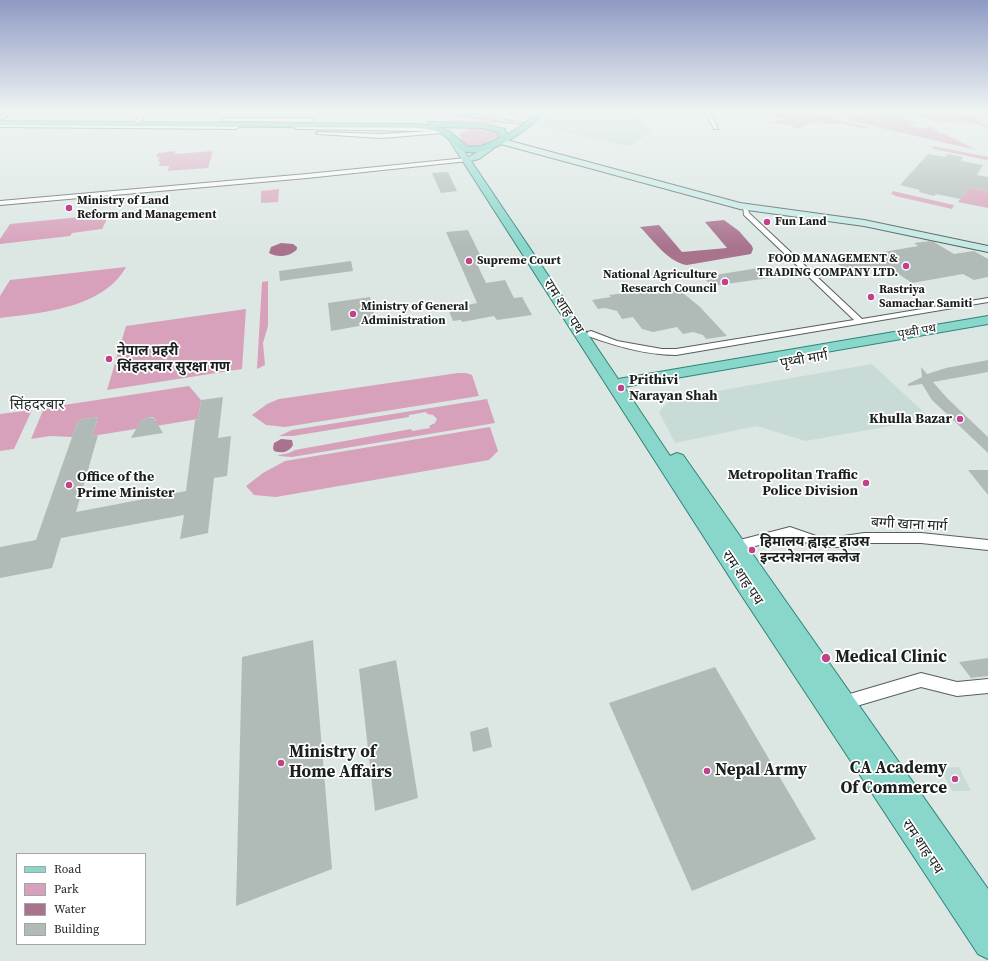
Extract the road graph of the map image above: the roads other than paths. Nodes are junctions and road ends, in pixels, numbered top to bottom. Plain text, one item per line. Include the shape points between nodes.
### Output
1 (476, 157) joint
2 (562, 157) edge
3 (465, 159) junction
4 (0, 203) edge
5 (743, 207) junction
6 (988, 249) edge
7 (988, 300) edge
8 (988, 320) edge
9 (859, 322) junction
10 (988, 328) edge
11 (591, 334) junction
12 (881, 342) junction
13 (622, 388) junction
14 (988, 545) edge
15 (736, 546) junction
16 (988, 686) edge
17 (843, 703) junction
18 (988, 913) edge
19 (988, 944) edge

1 - 3 main road
1 - 11 main road, राम शाह पथ via 476,163
2 - 5 main road
3 - 4 street
3 - 13 main road, राम शाह पथ
5 - 6 main road via 864,223
5 - 9 street via 754,222
7 - 9 street
8 - 12 main road, पृथ्वी पथ
9 - 11 street via 676,352 662,352 616,343
10 - 12 main road, पृथ्वी मार्ग
11 - 13 main road, राम शाह पथ
12 - 13 main road, पृथ्वी मार्ग
13 - 15 main road, राम शाह पथ
13 - 19 main road, राम शाह पथ via 745,584
14 - 15 street, बग्गी खाना मार्ग via 921,538 816,541 790,532
15 - 17 main road, राम शाह पथ
16 - 17 street via 957,689 921,680
17 - 18 main road, राम शाह पथ

